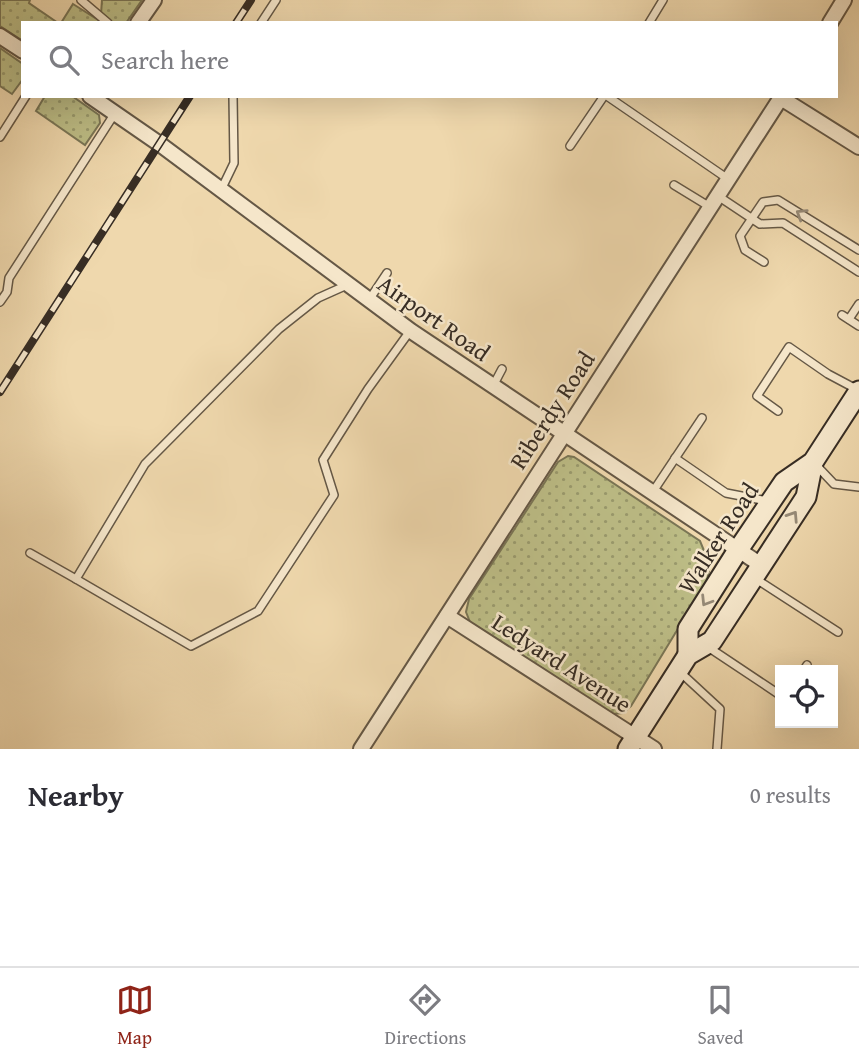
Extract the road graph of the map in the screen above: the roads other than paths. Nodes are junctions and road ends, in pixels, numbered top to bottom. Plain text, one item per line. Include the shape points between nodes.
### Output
1 (81, 0) edge
2 (154, 0) edge
3 (275, 0) edge
4 (663, 0) edge
5 (844, 0) edge
6 (105, 21) edge
7 (139, 21) edge
8 (262, 21) edge
9 (650, 21) edge
10 (831, 21) edge
11 (0, 36) edge
12 (21, 50) edge
13 (25, 98) edge
14 (93, 98) edge
15 (233, 98) edge
16 (605, 98) edge
17 (609, 98) edge
18 (781, 98) edge
19 (784, 98) edge
20 (115, 113) junction
21 (0, 137) edge
22 (570, 146) dead end
23 (859, 147) edge
24 (729, 179) junction
25 (674, 185) dead end
26 (221, 190) junction
27 (714, 202) junction
28 (751, 218) junction
29 (859, 250) edge
30 (764, 262) dead end
31 (859, 272) edge
32 (387, 273) dead end
33 (348, 285) junction
34 (369, 300) junction
35 (0, 302) edge
36 (859, 304) edge
37 (859, 326) edge
38 (411, 331) junction
39 (502, 369) dead end
40 (492, 386) junction
41 (859, 391) edge
42 (778, 411) dead end
43 (702, 418) dead end
44 (564, 435) junction
45 (675, 458) junction
46 (813, 462) junction
47 (859, 487) edge
48 (652, 493) junction
49 (771, 502) junction
50 (738, 550) junction
51 (30, 553) dead end
52 (757, 571) junction
53 (76, 579) junction
54 (447, 616) junction
55 (838, 632) dead end
56 (705, 645) junction
57 (683, 663) junction
58 (775, 692) edge
59 (632, 743) edge
60 (361, 749) edge
61 (654, 749) edge
62 (717, 749) edge

1 - 6 lane
2 - 7 street
3 - 8 lane
4 - 9 lane
5 - 10 street
11 - 12 street
13 - 21 lane
14 - 20 street, Airport Road
15 - 26 lane via 233,163
16 - 22 lane
17 - 24 lane
18 - 24 street, Riberdy Road
19 - 23 street
20 - 26 street, Airport Road
20 - 35 lane via 9,278
24 - 27 street, Riberdy Road
25 - 27 lane
26 - 33 street, Airport Road
27 - 28 lane
27 - 44 street, Riberdy Road
29 -> 28 lane via 778,200 763,202
28 - 30 lane via 740,236 745,250
28 - 31 lane via 760,224 783,223
32 - 34 lane
33 - 34 street, Airport Road
33 - 53 lane via 318,298 279,329 145,464
34 - 38 street, Airport Road
36 - 37 lane via 846,317
38 - 40 street, Airport Road
38 - 53 lane via 323,460 334,495 258,611 191,646
39 - 40 lane
40 - 44 street, Airport Road
41 - 42 lane via 789,347 757,396
41 - 46 main road, Walker Road
43 - 45 lane
44 - 48 street, Airport Road
44 - 54 street, Riberdy Road
45 - 48 lane
45 - 49 lane via 726,493
46 - 47 lane via 834,484
46 - 49 main road, Walker Road via 784,482
52 -> 46 main road, Walker Road via 806,497
48 - 50 street, Airport Road
49 - 50 main road, Walker Road
50 - 52 street, Airport Road
50 -> 57 main road, Walker Road via 688,629
51 - 53 lane
52 - 55 lane
52 - 56 main road, Walker Road
54 - 59 street, Ledyard Avenue
54 - 60 street, Riberdy Road
56 - 57 main road, Walker Road
56 - 58 lane
57 - 59 main road, Walker Road
57 - 62 lane via 720,709
59 - 61 street, Ledyard Avenue

